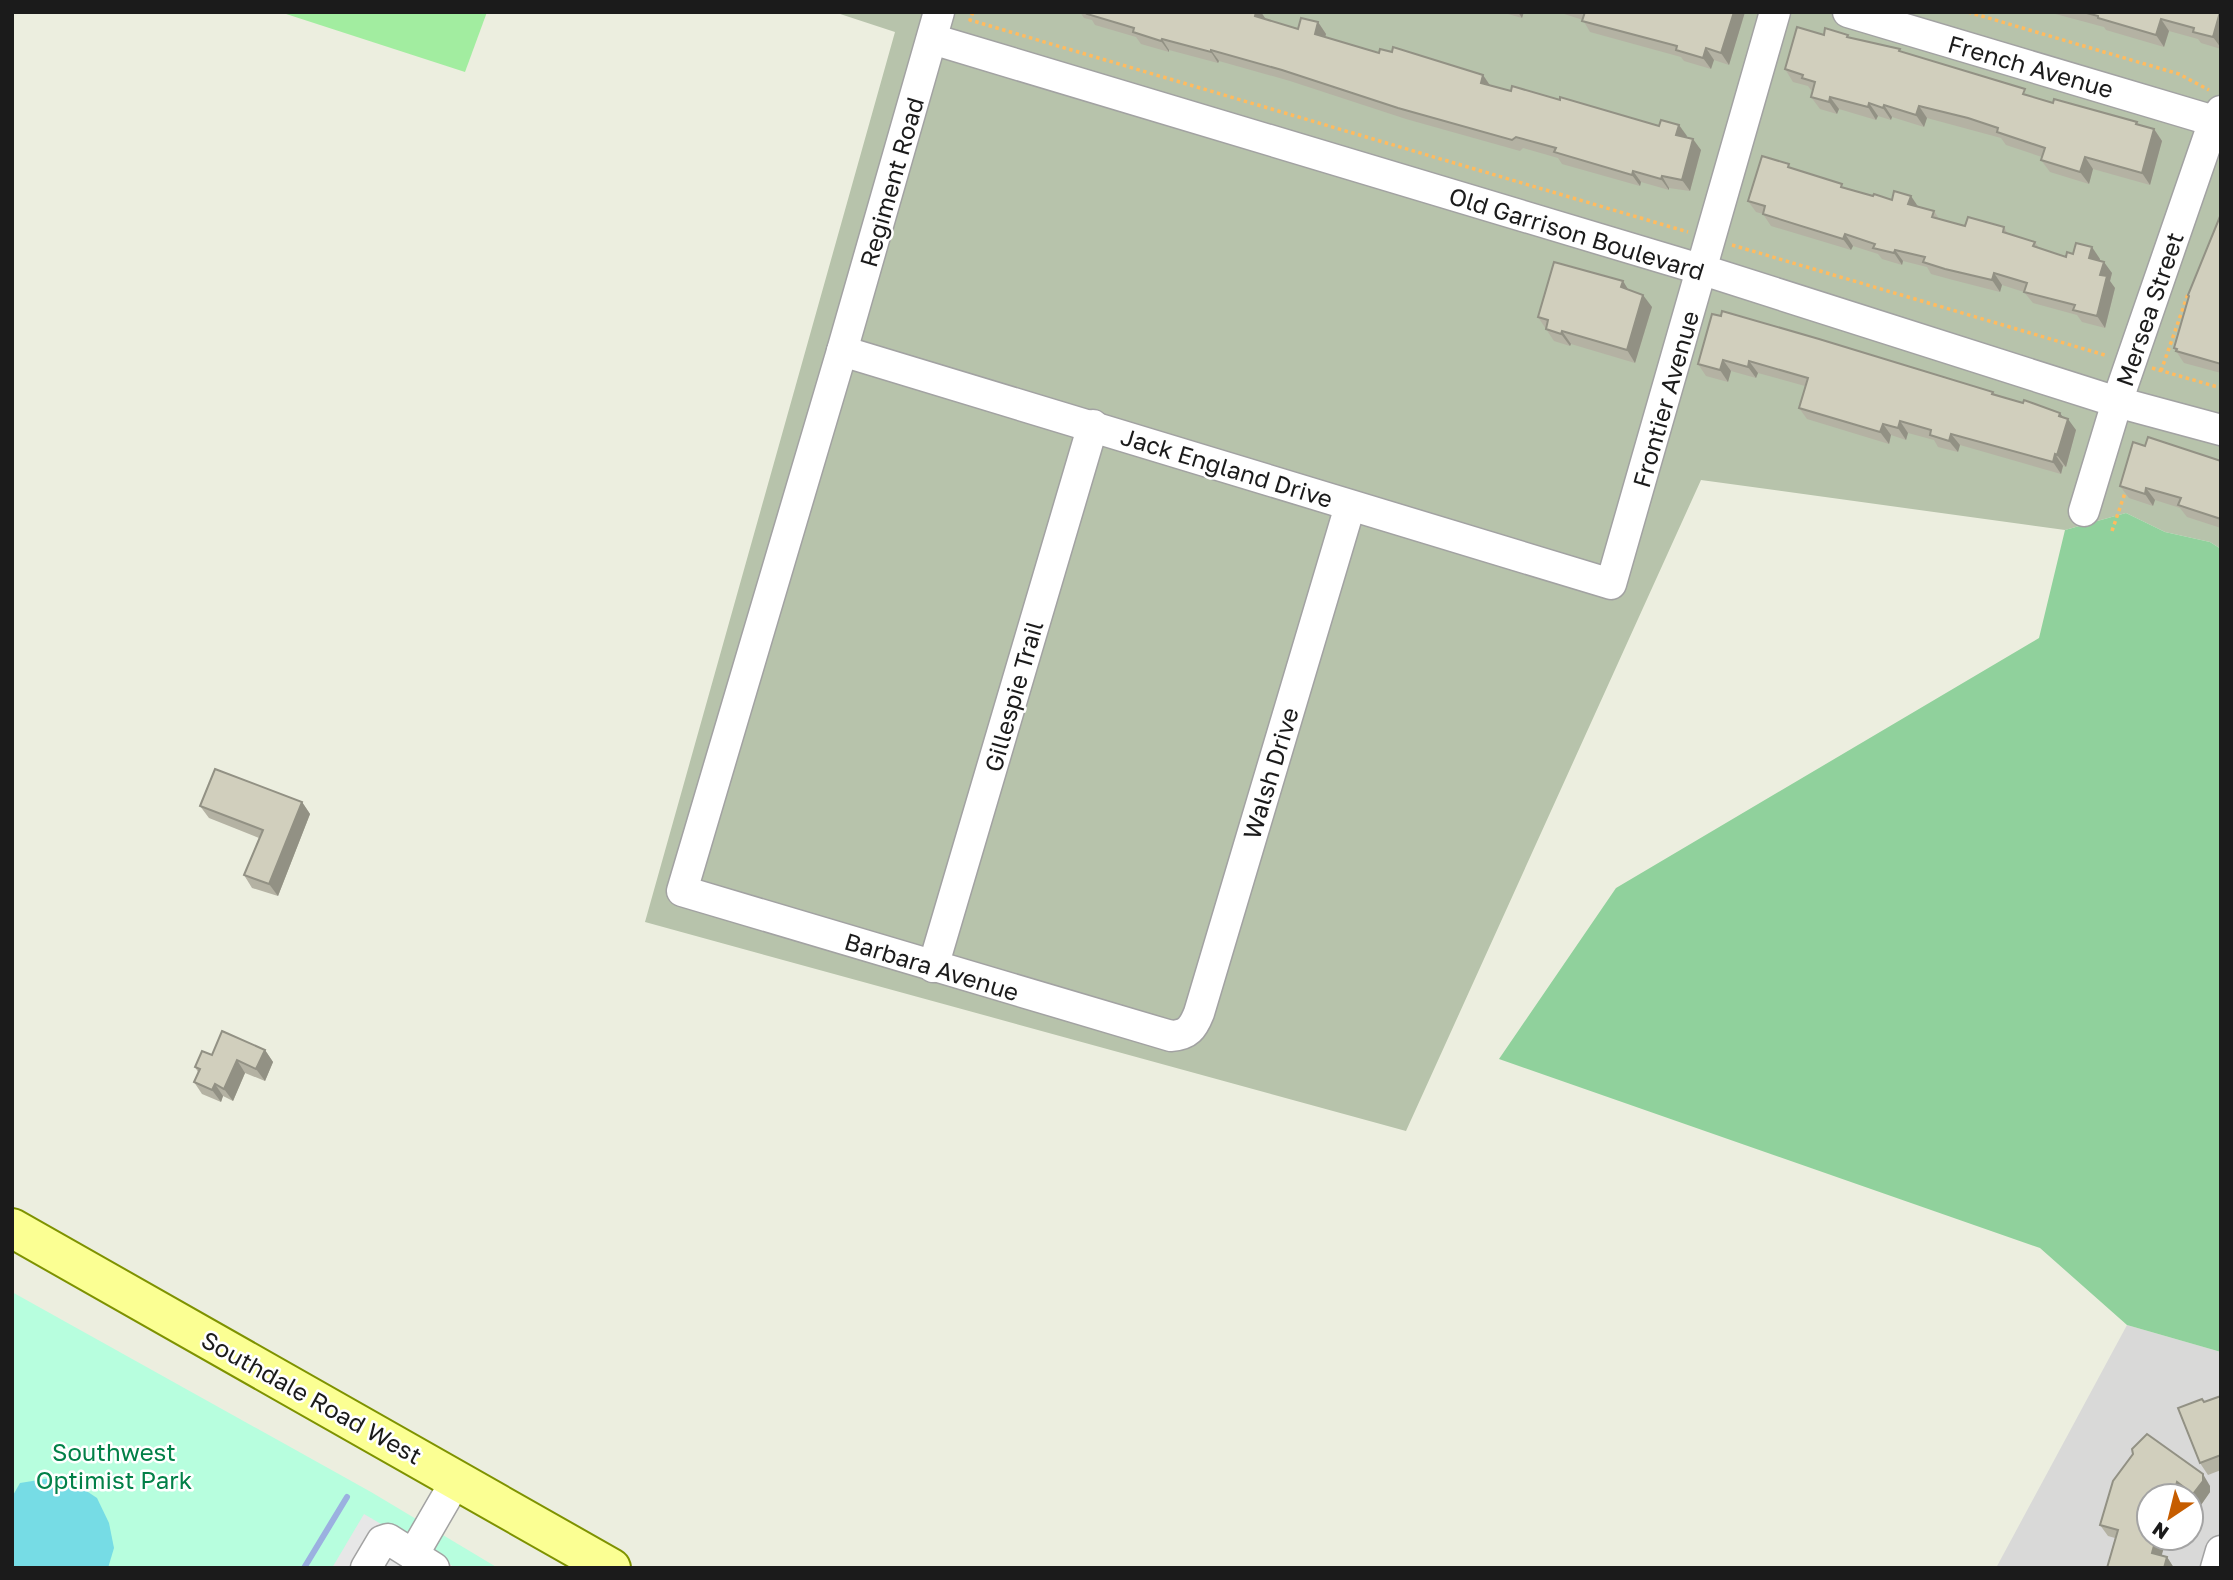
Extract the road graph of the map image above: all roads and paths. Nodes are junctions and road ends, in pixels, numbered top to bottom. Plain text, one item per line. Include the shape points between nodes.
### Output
1 (972, 12) edge
2 (1775, 12) edge
3 (1848, 12) edge
4 (1968, 12) edge
5 (935, 25) edge
6 (2215, 107) edge
7 (1700, 236) dead end
8 (1726, 243) dead end
9 (1703, 271) junction
10 (2190, 290) edge
11 (842, 351) junction
12 (2109, 356) dead end
13 (2148, 367) dead end
14 (2161, 371) junction
15 (2221, 388) edge
16 (2117, 402) junction
17 (1093, 425) junction
18 (2221, 430) edge
19 (2128, 482) edge
20 (1350, 506) junction
21 (2084, 511) dead end
22 (2112, 531) dead end
23 (1611, 584) joint
24 (682, 891) joint
25 (933, 967) junction
26 (1183, 1035) joint
27 (12, 1228) edge
28 (457, 1479) junction
29 (2221, 1551) edge
30 (423, 1561) edge
31 (366, 1568) edge
32 (611, 1568) edge
33 (2216, 1568) edge

1 - 7 path via 970,20
2 - 9 street, Frontier Avenue
3 - 6 street, French Avenue
4 - 6 path via 2179,75
5 - 9 street, Old Garrison Boulevard
5 - 11 street, Regiment Road
6 - 16 street, Mersea Street
8 - 12 path
9 - 16 street, Old Garrison Boulevard
9 - 23 street, Frontier Avenue
10 - 14 path
11 - 17 street, Jack England Drive
11 - 24 street, Regiment Road
13 - 14 path
14 - 15 path
16 - 18 street, Old Garrison Boulevard
16 - 21 street, Mersea Street
17 - 20 street, Jack England Drive
17 - 25 street, Gillespie Trail
19 - 22 path
20 - 23 street, Jack England Drive
20 - 26 street, Walsh Drive via 1199,1013 1194,1026
24 - 25 street, Barbara Avenue
25 - 26 street, Barbara Avenue via 1171,1036
27 - 28 main road, Southdale Road West
28 - 30 street
28 - 32 main road, Southdale Road West
29 - 33 street
30 - 31 street via 388,1539 382,1541

